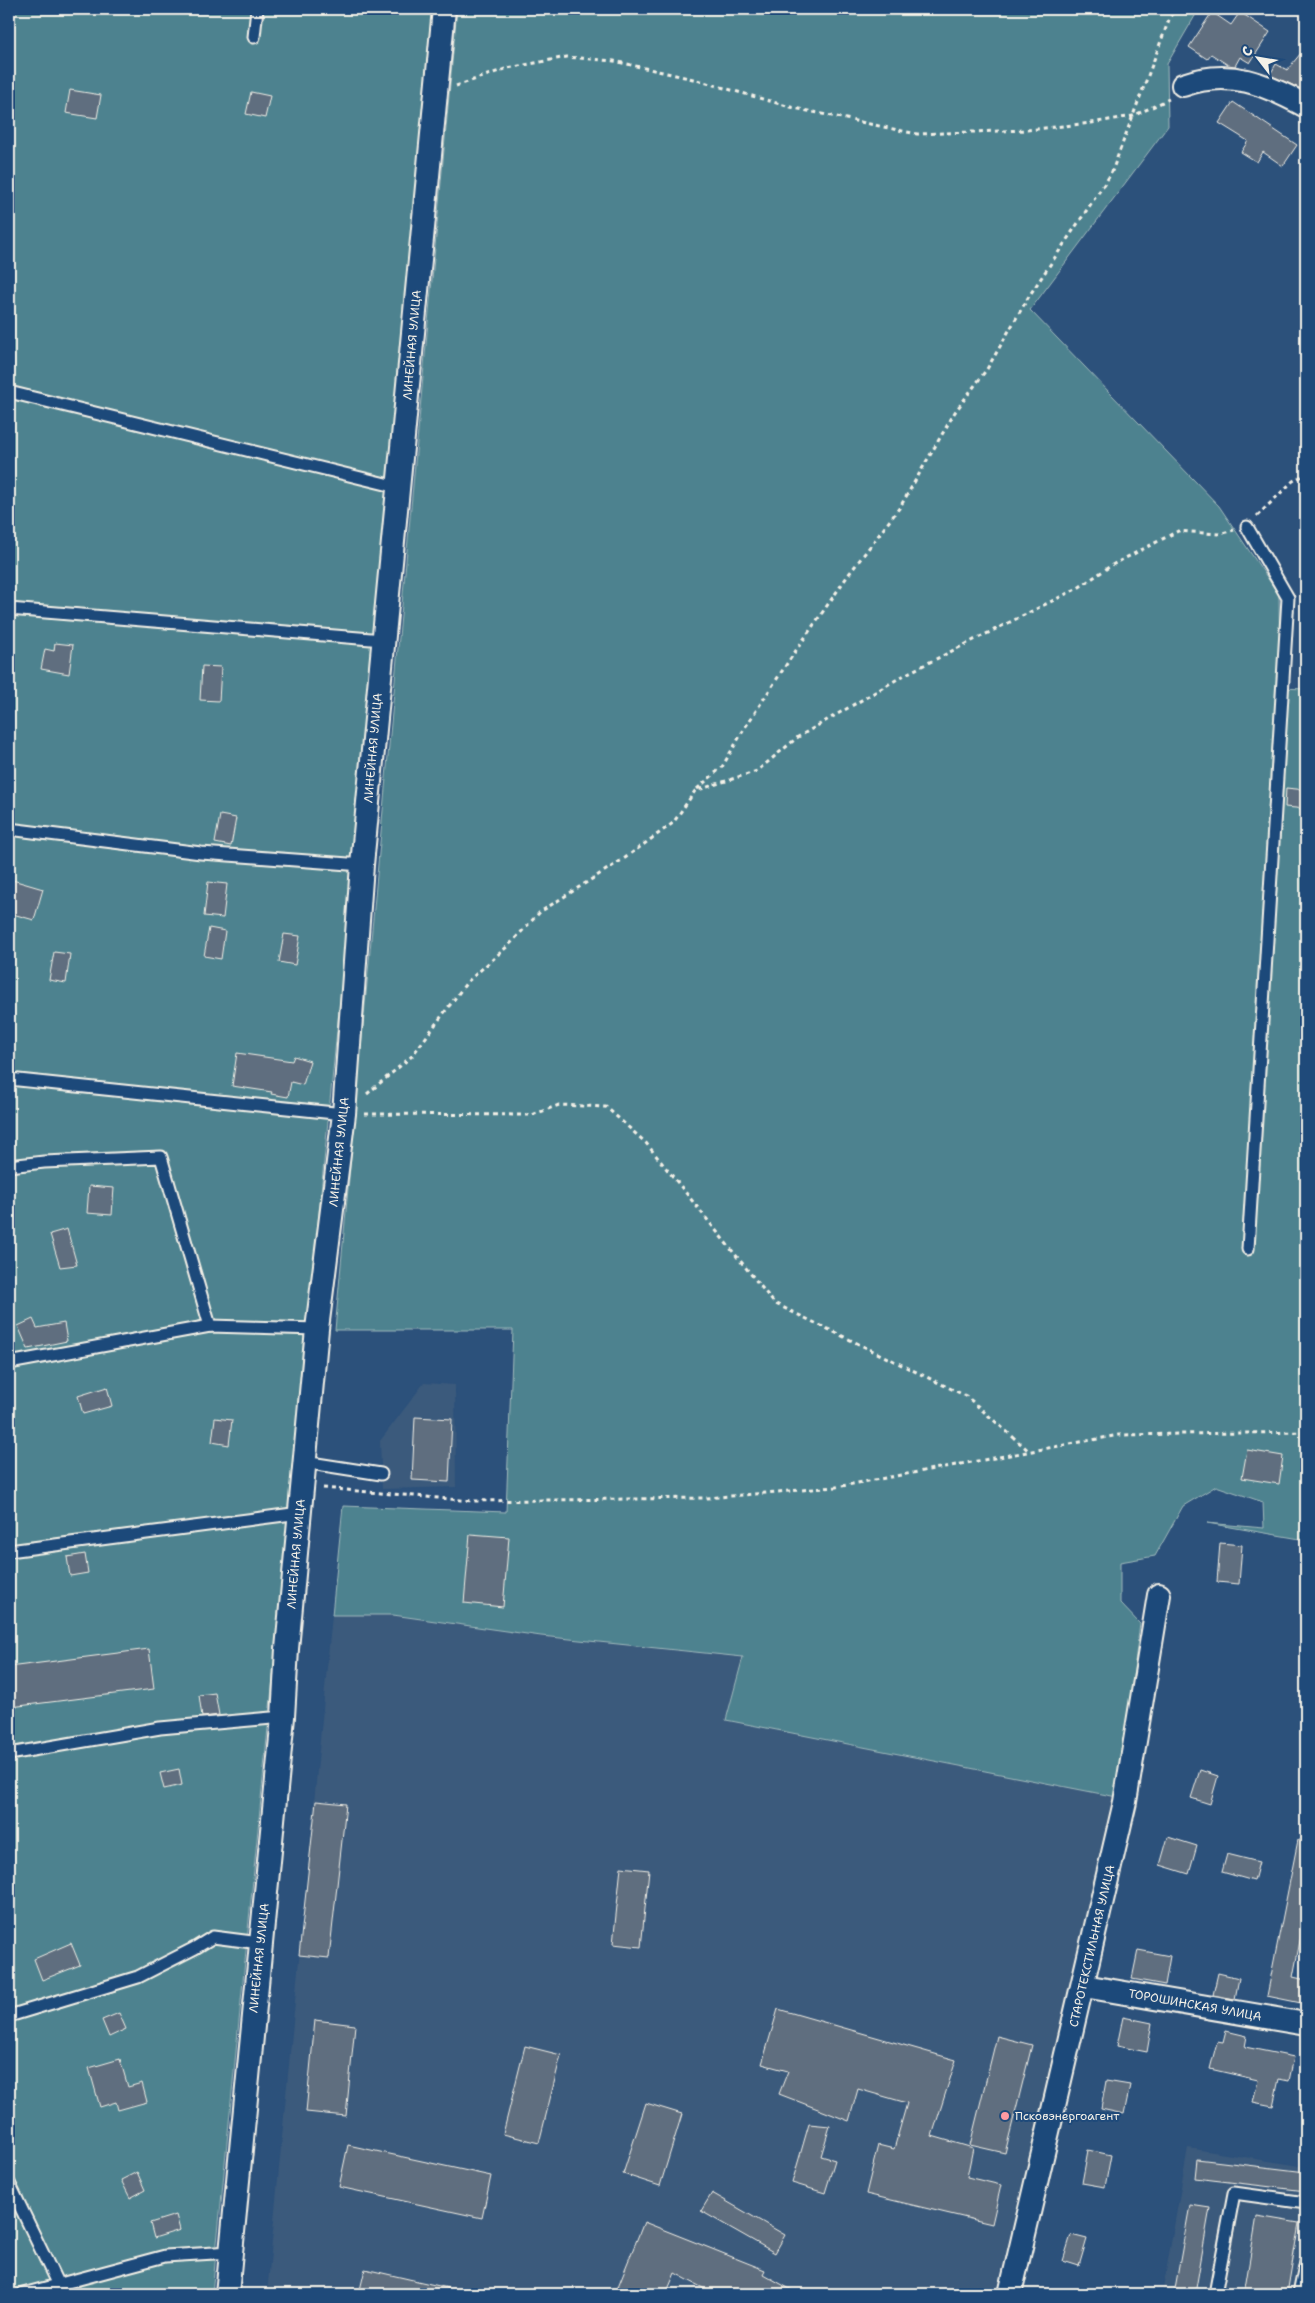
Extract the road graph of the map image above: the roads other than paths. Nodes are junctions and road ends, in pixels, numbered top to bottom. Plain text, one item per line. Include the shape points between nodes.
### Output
1 (257, 9) edge
2 (444, 9) edge
3 (254, 36) dead end
4 (1183, 84) road end
5 (1306, 106) edge
6 (9, 392) edge
7 (398, 488) junction
8 (1247, 527) road end
9 (9, 609) edge
10 (383, 640) junction
11 (9, 829) edge
12 (362, 866) junction
13 (9, 1079) edge
14 (344, 1114) junction
15 (9, 1166) edge
16 (1248, 1248) dead end
17 (210, 1326) junction
18 (317, 1329) junction
19 (9, 1364) edge
20 (304, 1462) junction
21 (381, 1474) dead end
22 (300, 1512) junction
23 (9, 1550) edge
24 (1159, 1596) dead end
25 (283, 1717) junction
26 (9, 1754) edge
27 (260, 1943) junction
28 (1084, 1986) junction
29 (9, 2016) edge
30 (1306, 2024) edge
31 (9, 2183) edge
32 (1306, 2204) edge
33 (231, 2252) junction
34 (1306, 2261) edge
35 (58, 2285) junction
36 (23, 2294) edge
37 (227, 2294) edge
38 (1010, 2294) edge
39 (1215, 2294) edge
40 (1299, 2294) edge

1 - 3 lane
2 - 7 street, ЛИНЕЙНАЯ УЛИЦА
4 - 5 street via 1201,78 1240,79 1260,83
6 - 7 lane
7 - 10 street, ЛИНЕЙНАЯ УЛИЦА
8 - 16 lane via 1288,598
9 - 10 lane
10 - 12 street, ЛИНЕЙНАЯ УЛИЦА
11 - 12 lane via 201,853
12 - 14 street, ЛИНЕЙНАЯ УЛИЦА
13 - 14 lane
14 - 18 street, ЛИНЕЙНАЯ УЛИЦА
15 - 17 lane via 161,1157
17 - 18 lane
17 - 19 lane
18 - 20 street, ЛИНЕЙНАЯ УЛИЦА
20 - 21 lane
20 - 22 street, ЛИНЕЙНАЯ УЛИЦА
22 - 23 lane
22 - 25 street, ЛИНЕЙНАЯ УЛИЦА
24 - 28 street, СТАРОТЕКСТИЛЬНАЯ УЛИЦА via 1125,1802
25 - 26 lane via 160,1728
25 - 27 street, ЛИНЕЙНАЯ УЛИЦА
27 - 29 lane via 213,1937 138,1977
27 - 33 street, ЛИНЕЙНАЯ УЛИЦА
28 - 30 street, ТОРОШИНСКАЯ УЛИЦА
28 - 38 street, СТАРОТЕКСТИЛЬНАЯ УЛИЦА
31 - 35 lane
32 - 39 lane via 1234,2193
33 - 35 lane via 165,2256
33 - 37 street, ЛИНЕЙНАЯ УЛИЦА
34 - 40 lane
35 - 36 lane

